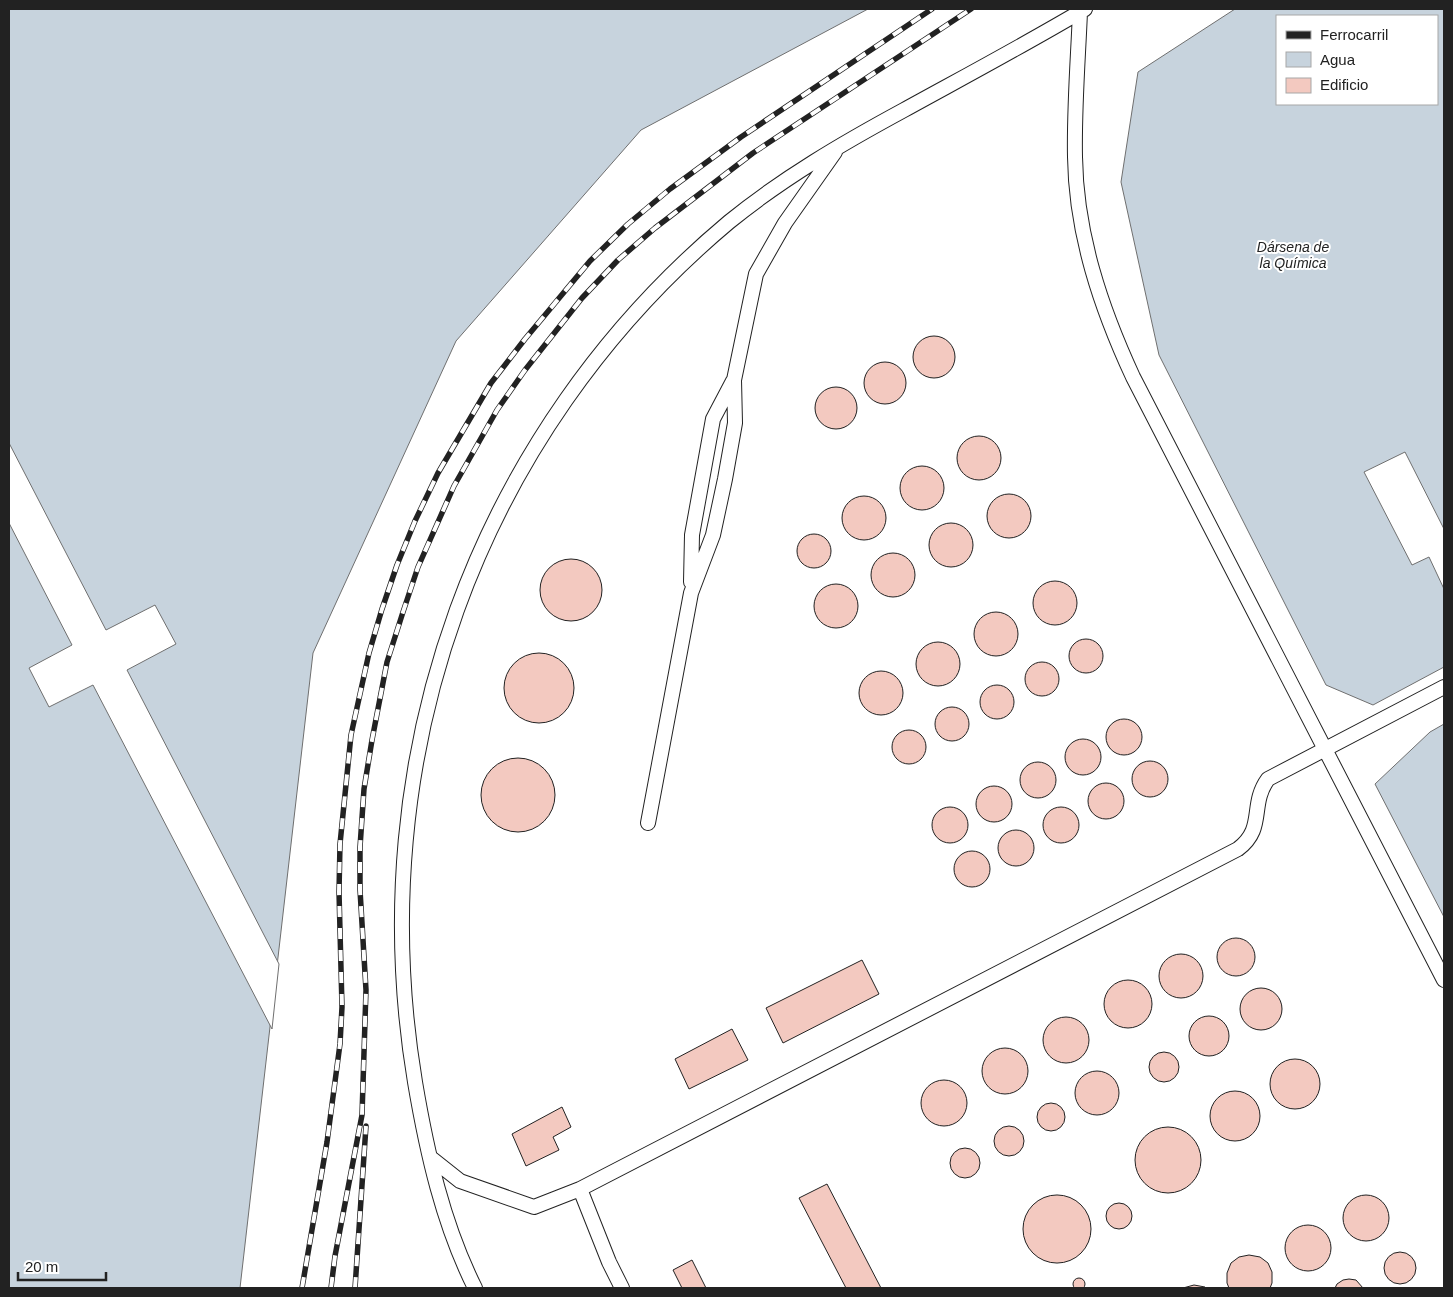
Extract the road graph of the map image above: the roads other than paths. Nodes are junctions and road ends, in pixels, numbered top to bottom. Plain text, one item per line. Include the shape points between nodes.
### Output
1 (1083, 10) edge
2 (840, 145) junction
3 (734, 380) junction
4 (691, 593) junction
5 (1444, 687) edge
6 (1325, 748) junction
7 (648, 823) dead end
8 (1444, 980) edge
9 (431, 1158) junction
10 (580, 1189) junction
11 (475, 1288) edge
12 (622, 1288) edge

1 - 2 lane
1 - 6 lane via 1075,157 1085,244 1097,287 1112,332 1133,377
2 - 3 lane via 785,223 756,274
2 - 9 lane via 731,221 682,264 634,314 606,346 546,429 505,500 476,560 449,629 416,756 403,875 404,993 421,1117
3 - 4 lane via 735,423 725,479 713,535
3 - 4 lane via 713,419 692,535
4 - 7 lane
5 - 6 lane
6 - 8 lane
6 - 10 lane via 1268,779 1259,795 1253,834 1238,849
9 - 10 lane via 460,1182 534,1207
9 - 11 lane via 445,1216
10 - 12 lane

